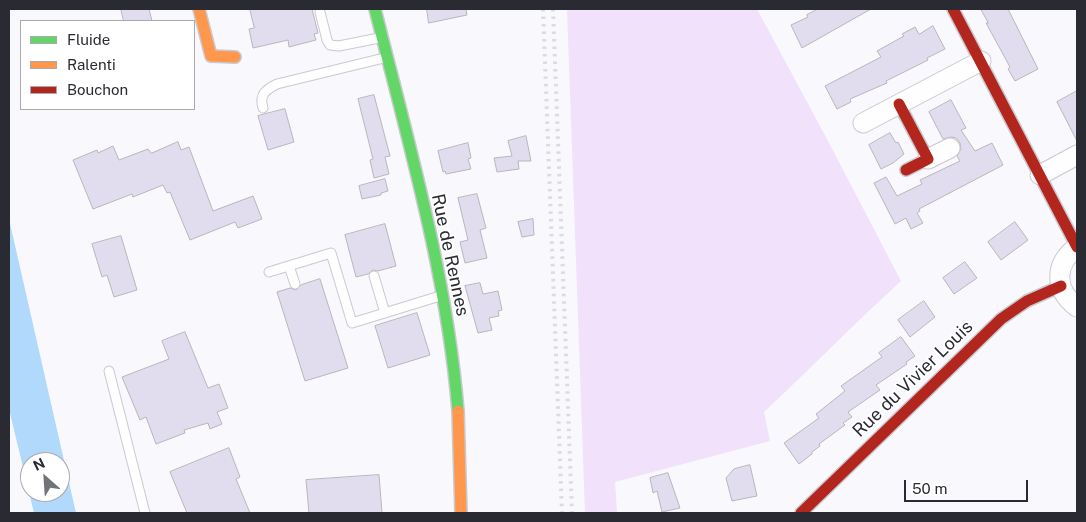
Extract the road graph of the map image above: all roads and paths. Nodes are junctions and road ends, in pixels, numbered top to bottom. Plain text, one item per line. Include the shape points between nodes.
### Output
1 (199, 9) edge
2 (375, 9) edge
3 (953, 9) edge
4 (320, 12) dead end
5 (382, 37) junction
6 (235, 57) dead end
7 (387, 58) junction
8 (981, 61) junction
9 (899, 104) junction
10 (263, 108) dead end
11 (862, 123) dead end
12 (950, 148) dead end
13 (1077, 155) edge
14 (928, 159) junction
15 (906, 170) dead end
16 (1040, 175) junction
17 (1077, 247) edge
18 (289, 266) junction
19 (269, 272) dead end
20 (374, 276) dead end
21 (295, 284) dead end
22 (1061, 286) junction
23 (441, 296) junction
24 (1077, 307) edge
25 (385, 313) junction
26 (109, 371) dead end
27 (145, 513) edge
28 (461, 513) edge
29 (802, 513) edge

1 - 6 street via 211,56
2 - 5 street, Rue de Rennes
3 - 8 street
4 - 5 lane via 330,45
5 - 7 street, Rue de Rennes
7 - 10 lane via 277,84 262,94
7 - 23 street, Rue de Rennes
8 - 9 street
8 - 16 street
9 - 11 street
9 - 14 street
12 - 14 street
13 - 16 street
14 - 15 street
16 - 17 street
17 - 22 street via 1062,264
18 - 19 lane
18 - 21 lane
18 - 25 lane via 331,253 352,323
20 - 25 lane
22 - 24 street via 1070,302
22 - 29 street, Rue du Vivier Louis via 1027,301 1001,319
23 - 25 lane
23 - 28 street, Rue de Rennes via 455,387
26 - 27 lane

